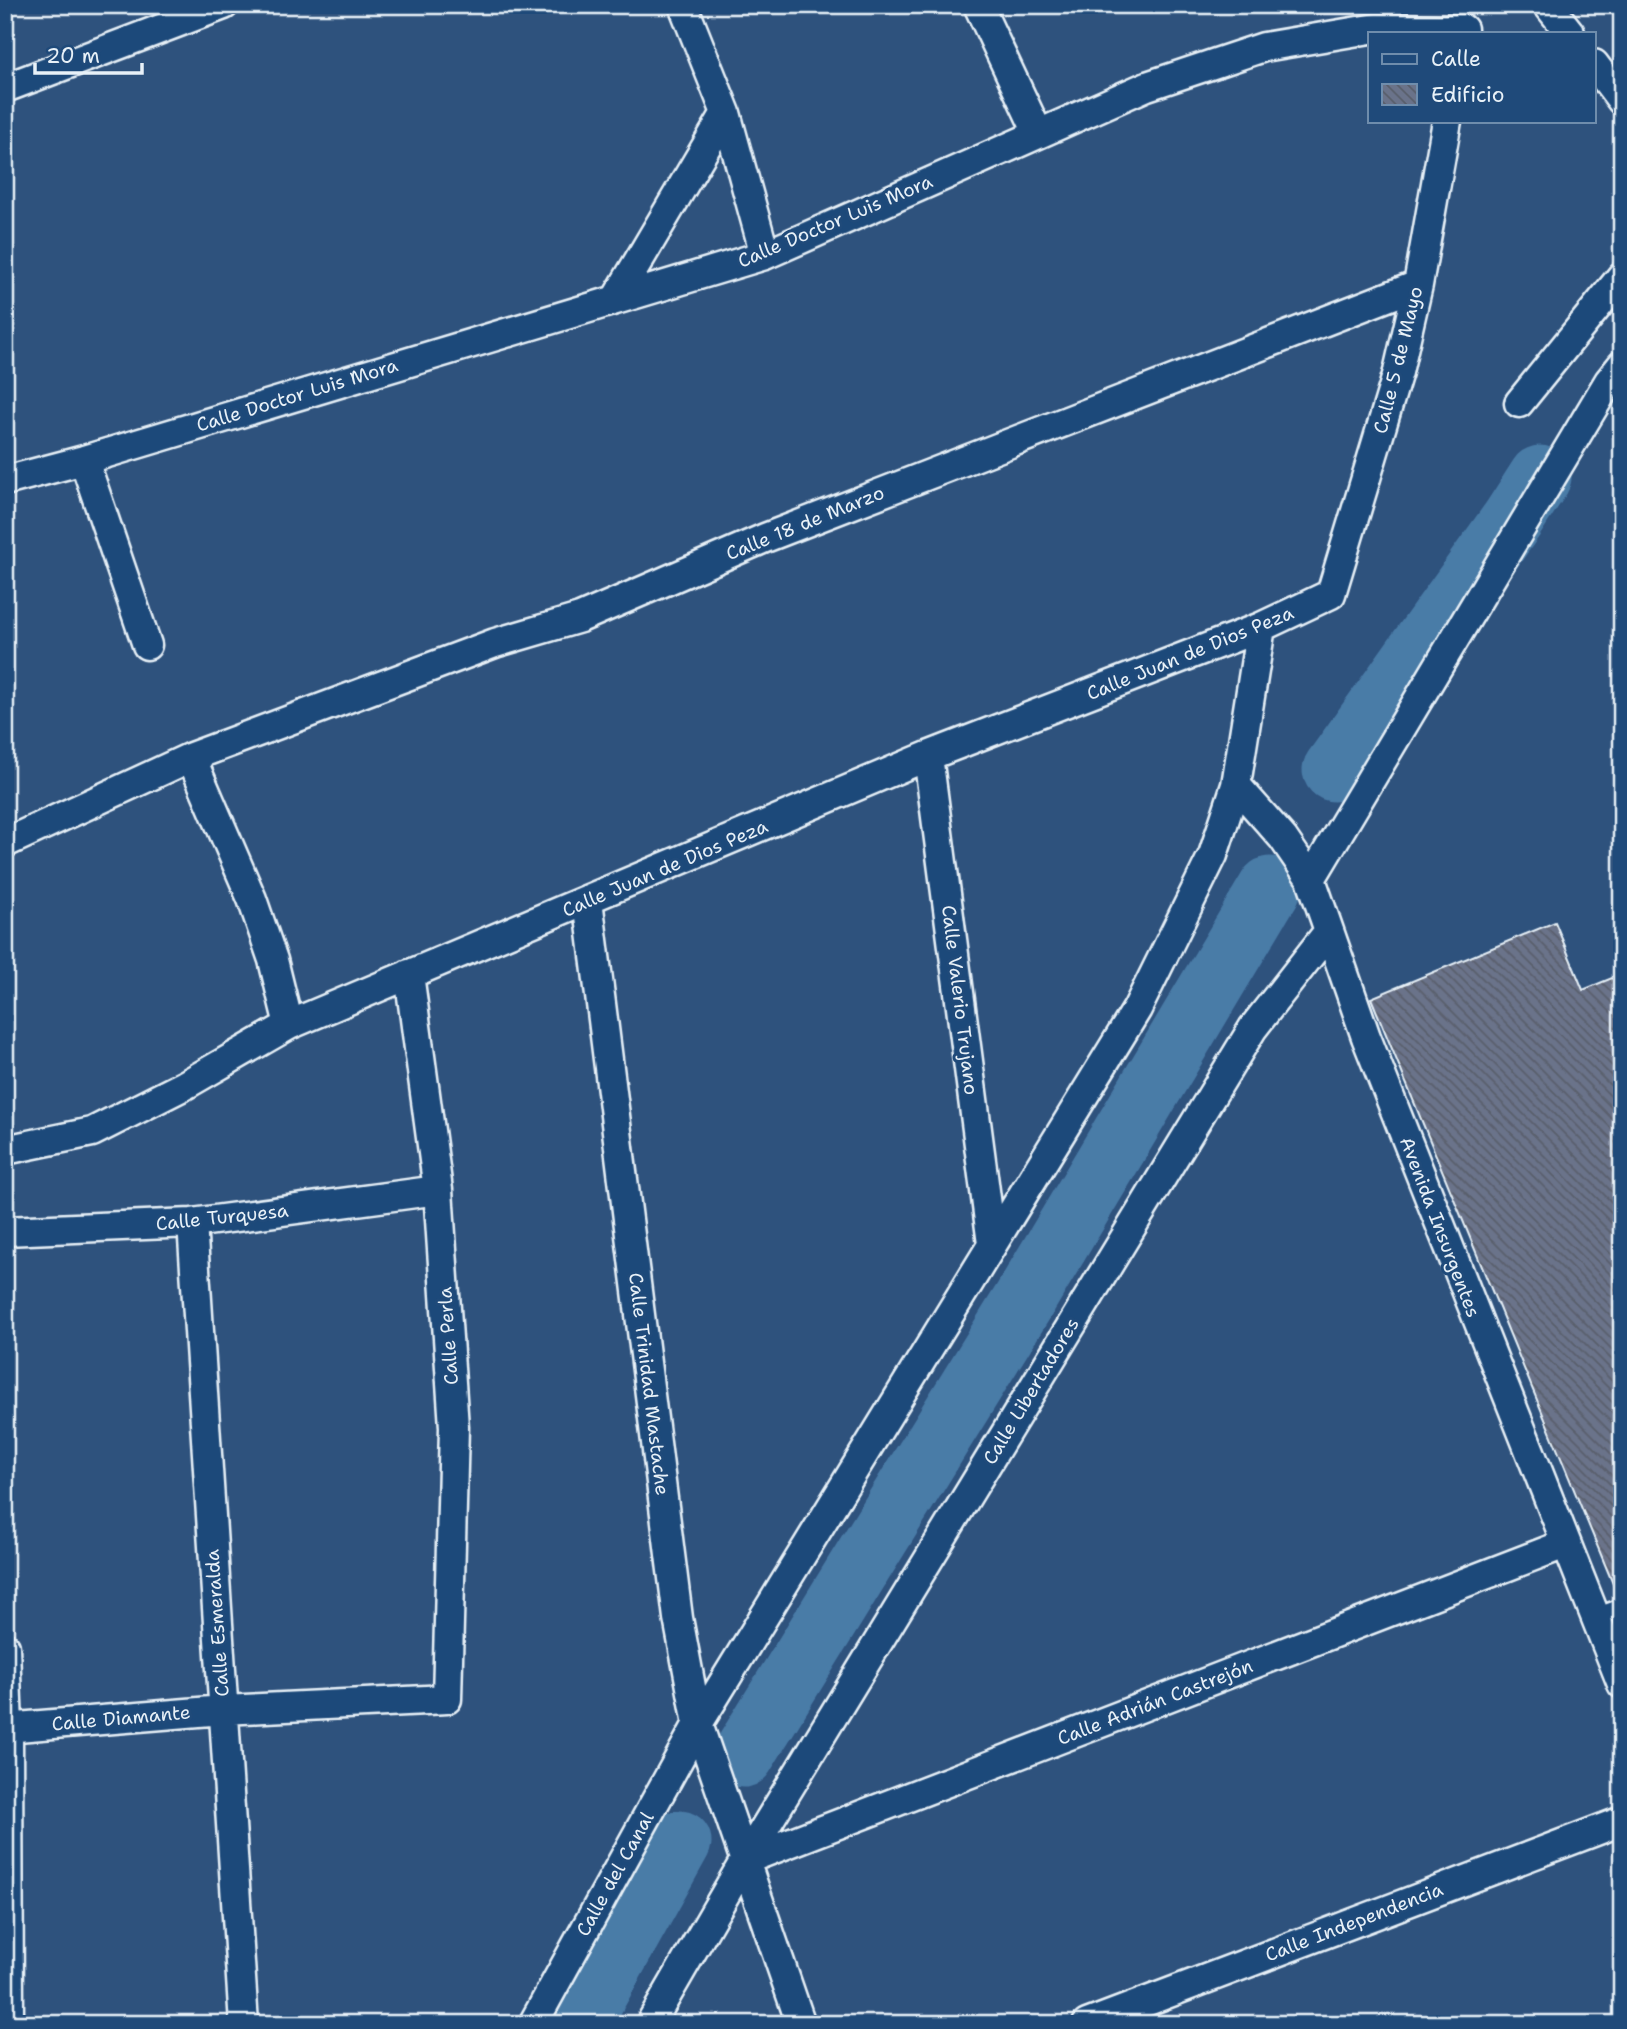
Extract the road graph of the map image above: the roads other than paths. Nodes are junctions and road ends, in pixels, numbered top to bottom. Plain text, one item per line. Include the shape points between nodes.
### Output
1 (224, 5) edge
2 (682, 5) edge
3 (978, 5) edge
4 (1548, 5) edge
5 (1465, 23) edge
6 (1569, 32) edge
7 (1596, 67) edge
8 (5, 88) edge
9 (1622, 101) edge
10 (726, 113) junction
11 (1447, 122) edge
12 (1038, 133) junction
13 (765, 255) junction
14 (1622, 276) edge
15 (1418, 285) junction
16 (615, 299) junction
17 (1622, 365) edge
18 (1519, 403) dead end
19 (84, 460) junction
20 (5, 481) edge
21 (1331, 594) joint
22 (1261, 627) junction
23 (147, 645) dead end
24 (928, 756) junction
25 (191, 757) junction
26 (1236, 785) junction
27 (5, 843) edge
28 (1311, 879) junction
29 (588, 901) junction
30 (1329, 931) junction
31 (409, 974) junction
32 (289, 1025) junction
33 (5, 1150) edge
34 (438, 1190) junction
35 (192, 1223) junction
36 (5, 1231) edge
37 (992, 1244) junction
38 (1564, 1544) junction
39 (1622, 1606) edge
40 (1594, 1616) junction
41 (5, 1647) edge
42 (1622, 1685) edge
43 (447, 1699) joint
44 (223, 1710) junction
45 (698, 1724) junction
46 (7, 1728) edge
47 (1622, 1821) edge
48 (745, 1860) junction
49 (9, 2021) dead end
50 (244, 2024) edge
51 (533, 2024) edge
52 (650, 2024) edge
53 (801, 2024) edge
54 (1087, 2024) edge

1 - 8 street
2 - 10 street
3 - 12 street
4 - 6 street
5 - 12 street, Calle Doctor Luis Mora via 1376,28 1264,47 1147,86
7 - 9 street
10 - 13 street
10 - 16 street
11 - 15 street, Calle 5 de Mayo
12 - 13 street, Calle Doctor Luis Mora
13 - 16 street, Calle Doctor Luis Mora
14 - 18 street
15 - 21 street, Calle 5 de Mayo via 1398,373
15 - 25 street, Calle 18 de Marzo via 765,538 580,618 495,643
16 - 19 street, Calle Doctor Luis Mora
17 - 28 street
19 - 20 street, Calle Doctor Luis Mora
19 - 23 street
21 - 22 street, Calle Juan de Dios Peza
22 - 24 street, Calle Juan de Dios Peza
22 - 26 street
24 - 29 street, Calle Juan de Dios Peza
24 - 37 street, Calle Valerio Trujano
25 - 27 street, Calle 18 de Marzo
25 - 32 street via 252,899 274,960
26 - 28 street, Avenida Insurgentes via 1283,838
26 - 37 street via 1213,855 1137,1009
28 - 30 street, Avenida Insurgentes
29 - 31 street, Calle Juan de Dios Peza
29 - 45 street, Calle Trinidad Mastache via 678,1618
30 - 38 street, Avenida Insurgentes
30 - 48 street, Calle Libertadores via 1253,1028
31 - 32 street, Calle Juan de Dios Peza
31 - 34 street, Calle Perla
32 - 33 street, Calle Juan de Dios Peza via 185,1086 92,1132
34 - 35 street, Calle Turquesa
34 - 43 street, Calle Perla via 454,1427
35 - 36 street, Calle Turquesa
35 - 44 street, Calle Esmeralda
37 - 45 street
38 - 40 street, Avenida Insurgentes
38 - 48 street, Calle Adrián Castrejón
39 - 40 lane
40 - 42 street, Avenida Insurgentes
41 - 46 street
43 - 44 street, Calle Diamante
44 - 46 street, Calle Diamante
44 - 50 street, Calle Esmeralda
45 - 48 street, Calle Trinidad Mastache
45 - 51 street, Calle del Canal
46 - 49 street
47 - 54 street, Calle Independencia
48 - 52 street
48 - 53 street, Calle Trinidad Mastache

